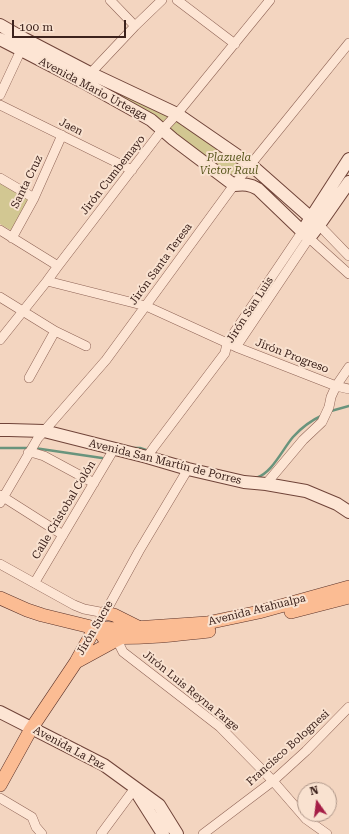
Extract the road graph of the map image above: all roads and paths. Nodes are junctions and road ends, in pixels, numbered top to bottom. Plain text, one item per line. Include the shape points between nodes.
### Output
1 (110, 0) edge
2 (162, 0) edge
3 (178, 0) edge
4 (270, 0) edge
5 (0, 25) edge
6 (135, 26) junction
7 (0, 39) edge
8 (349, 43) edge
9 (235, 44) junction
10 (21, 50) junction
11 (87, 77) junction
12 (0, 95) edge
13 (0, 105) edge
14 (178, 114) junction
15 (162, 130) junction
16 (62, 136) junction
17 (349, 159) edge
18 (251, 164) junction
19 (132, 170) junction
20 (0, 178) edge
21 (349, 182) edge
22 (234, 185) junction
23 (34, 198) junction
24 (315, 221) junction
25 (0, 230) edge
26 (305, 235) junction
27 (12, 238) junction
28 (349, 256) edge
29 (58, 266) junction
30 (349, 274) edge
31 (47, 281) junction
32 (0, 298) edge
33 (146, 306) junction
34 (23, 311) junction
35 (55, 331) junction
36 (0, 340) edge
37 (227, 343) junction
38 (86, 346) dead end
39 (236, 347) junction
40 (349, 367) edge
41 (29, 378) dead end
42 (336, 386) junction
43 (349, 389) edge
44 (0, 430) edge
45 (44, 431) junction
46 (114, 449) junction
47 (28, 453) junction
48 (150, 453) junction
49 (188, 469) junction
50 (94, 483) junction
51 (266, 484) junction
52 (1, 499) edge
53 (349, 512) edge
54 (63, 535) junction
55 (0, 564) edge
56 (35, 582) junction
57 (349, 587) edge
58 (349, 597) edge
59 (0, 598) edge
60 (0, 608) edge
61 (105, 613) junction
62 (138, 627) junction
63 (92, 632) junction
64 (120, 633) junction
65 (76, 662) junction
66 (349, 707) edge
67 (0, 712) edge
68 (31, 729) junction
69 (273, 781) junction
70 (0, 785) edge
71 (135, 788) junction
72 (0, 798) edge
73 (42, 834) edge
74 (101, 834) edge
75 (163, 834) edge
76 (177, 834) edge
77 (203, 834) edge
78 (327, 834) edge

1 - 6 street
2 - 6 street
3 - 9 street
4 - 9 street, Jirón Cumbemayo
5 - 11 street, Avenida Mario Urteaga
6 - 11 street
7 - 10 street, Avenida Mario Urteaga
8 - 18 street, Jirón Santa Teresa
9 - 14 street, Jirón Cumbemayo
10 - 11 street, Avenida Mario Urteaga
10 - 12 street
11 - 14 street, Avenida Mario Urteaga
11 - 15 street, Avenida Mario Urteaga
13 - 16 street, Jaen
14 - 15 street, Jirón Cumbemayo
14 - 18 street, Avenida Mario Urteaga
15 - 19 street, Jirón Cumbemayo
15 - 22 street, Avenida Mario Urteaga
16 - 19 street, Jaen
16 - 23 street, Santa Cruz
17 - 24 street, Jirón San Luis
18 - 22 street, Jirón Santa Teresa
18 - 24 street, Avenida Mario Urteaga
19 - 29 street, Jirón Cumbemayo
20 - 23 street
21 - 24 street, Jirón San Luis
22 - 26 street via 247,184 258,189
22 - 33 street, Jirón Santa Teresa
23 - 27 street, Santa Cruz
24 - 26 street, Jirón San Luis
24 - 28 street, Avenida Mario Urteaga
25 - 27 street
26 - 30 street
26 - 37 street, Jirón San Luis
26 - 39 street, Jirón San Luis
27 - 29 street
29 - 31 street, Jirón Cumbemayo
31 - 33 street, Jirón Progreso
31 - 34 street, Jirón Cumbemayo
32 - 34 street
33 - 37 street, Jirón Progreso
33 - 45 street, Jirón Santa Teresa via 106,360
34 - 35 street
34 - 36 street, Jirón Cumbemayo
35 - 38 street
35 - 41 street
37 - 39 street, Jirón Progreso
37 - 48 street, Jirón San Luis via 225,353
39 - 42 street, Jirón Progreso
40 - 42 street
42 - 43 street, Jirón Progreso
42 - 51 street via 329,407 317,428 303,440
44 - 45 street, Avenida San Martín de Porres
45 - 46 street, Avenida San Martín de Porres
45 - 47 street, Jirón Santa Teresa
46 - 48 street, Avenida San Martín de Porres
46 - 50 street, Calle Cristobal Colón
47 - 50 street via 44,456
47 - 52 street, Jirón Santa Teresa
48 - 49 street, Avenida San Martín de Porres
49 - 51 street, Avenida San Martín de Porres via 244,482
49 - 61 street, Jirón Sucre
50 - 54 street, Calle Cristobal Colón
51 - 53 street, Avenida San Martín de Porres via 306,491
52 - 54 street
54 - 56 street, Calle Cristobal Colón
55 - 56 street
56 - 61 street via 79,607
57 - 62 main road, Avenida Atahualpa via 259,612 207,623
58 - 64 main road, Avenida Atahualpa via 209,631 156,637
59 - 63 main road, Avenida Atahualpa
60 - 63 main road, Avenida Atahualpa via 38,622
61 - 62 main road
61 - 63 street, Jirón Sucre
62 - 64 main road, Avenida Atahualpa
63 - 64 main road, Avenida Atahualpa
63 - 65 main road, Jirón Sucre
64 - 65 main road
64 - 69 street, Jirón Luis Reyna Farge via 120,646 123,652 220,727
65 - 68 main road, Jirón Sucre
66 - 69 street, Francisco Bolognesi
67 - 68 street, Avenida La Paz
68 - 70 main road, Jirón Sucre
68 - 71 street, Avenida La Paz via 104,766
69 - 77 street, Francisco Bolognesi
69 - 78 street, Jirón Luis Reyna Farge via 306,819
71 - 74 street
71 - 75 street, Avenida La Paz
71 - 76 street, Avenida La Paz via 158,805
72 - 73 street via 32,817

